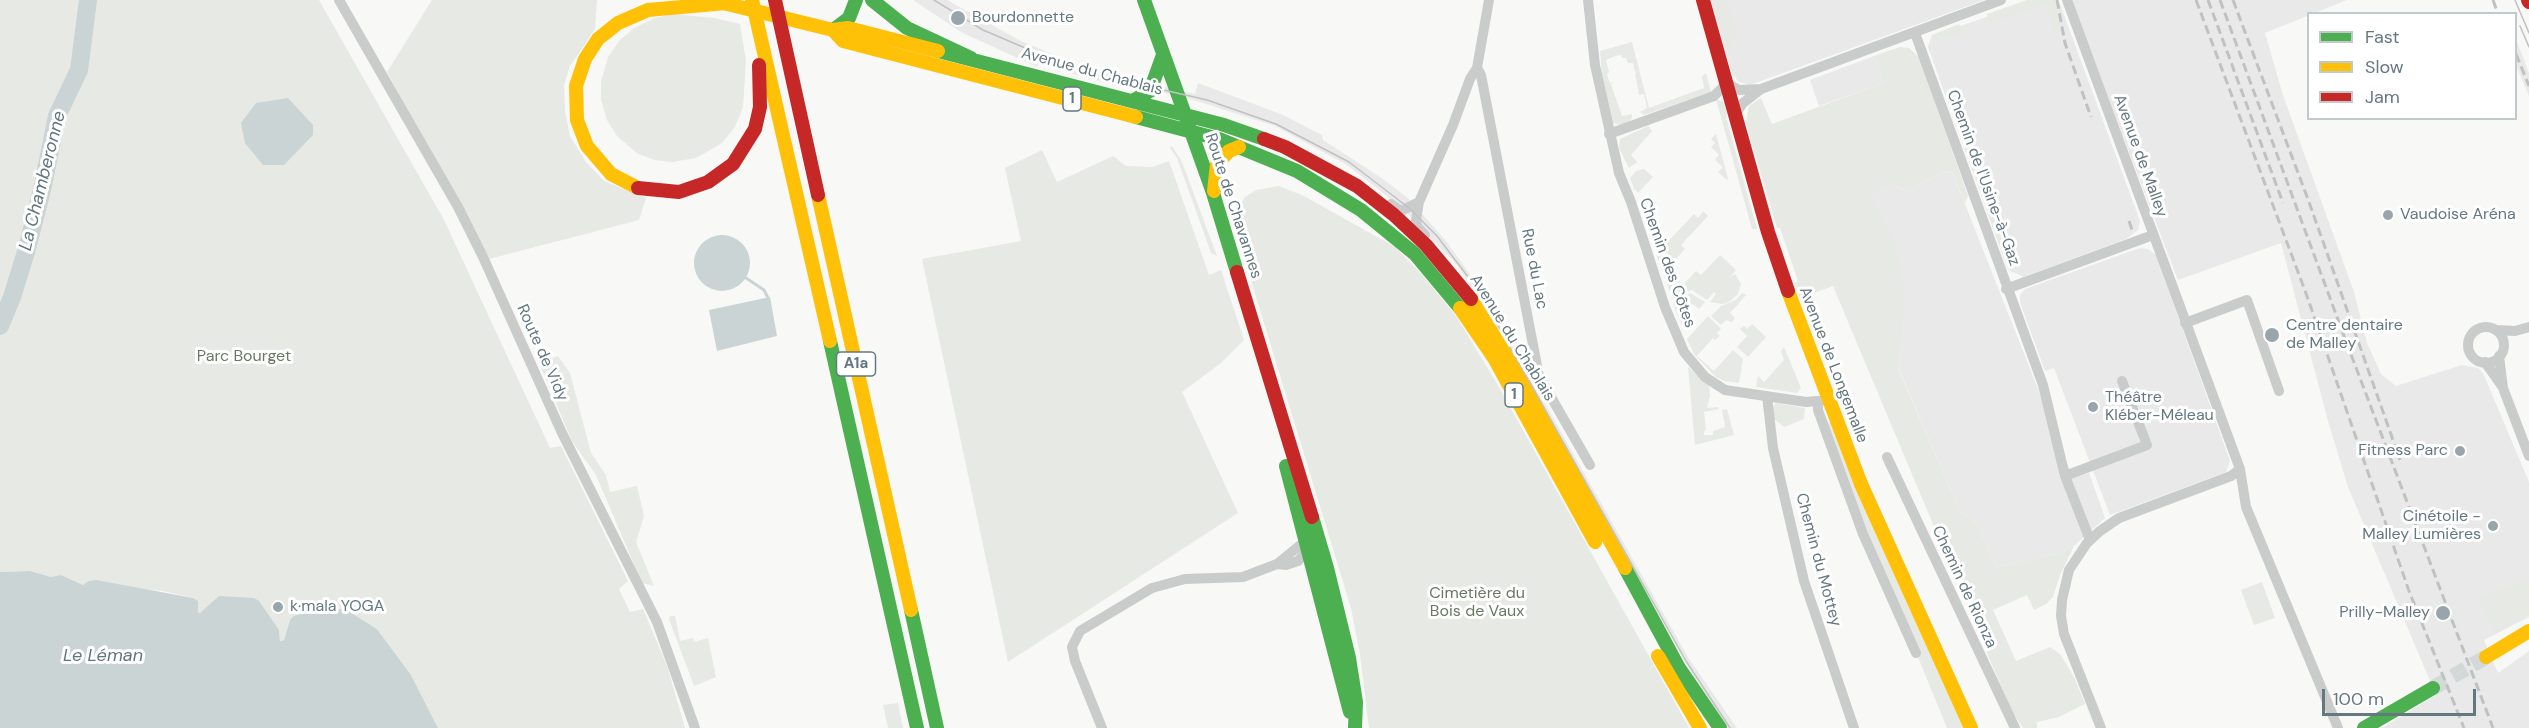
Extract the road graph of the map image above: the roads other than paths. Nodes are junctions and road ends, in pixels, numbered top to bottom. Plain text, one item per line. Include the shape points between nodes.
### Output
1 (339, 0) edge
2 (709, 0) edge
3 (752, 0) edge
4 (775, 0) edge
5 (856, 0) edge
6 (872, 0) edge
7 (1144, 0) edge
8 (1489, 0) edge
9 (1588, 0) edge
10 (1703, 0) edge
11 (2001, 0) edge
12 (2067, 0) edge
13 (723, 1) edge
14 (833, 30) junction
15 (1915, 33) junction
16 (1163, 55) junction
17 (971, 58) junction
18 (1477, 68) junction
19 (1726, 83) junction
20 (1761, 89) junction
21 (1714, 96) junction
22 (1134, 100) junction
23 (1731, 101) junction
24 (1185, 114) junction
25 (1736, 119) junction
26 (1192, 132) junction
27 (1609, 134) junction
28 (1239, 147) junction
29 (1357, 186) junction
30 (1213, 194) junction
31 (1419, 202) junction
32 (2153, 236) junction
33 (2006, 289) junction
34 (1469, 296) junction
35 (2185, 323) junction
36 (2529, 327) edge
37 (2496, 330) junction
38 (2515, 331) junction
39 (2501, 351) junction
40 (2485, 362) junction
41 (2122, 381) dead end
42 (2503, 388) junction
43 (2279, 391) dead end
44 (1767, 396) junction
45 (1823, 401) junction
46 (2529, 456) edge
47 (1887, 457) dead end
48 (1590, 465) dead end
49 (2240, 469) junction
50 (2065, 476) junction
51 (1294, 482) junction
52 (2090, 540) junction
53 (1303, 551) junction
54 (2529, 631) edge
55 (1916, 653) dead end
56 (1349, 657) junction
57 (2486, 657) tunnel mouth
58 (2433, 687) tunnel mouth
59 (695, 728) edge
60 (917, 728) edge
61 (937, 728) edge
62 (1102, 728) edge
63 (1355, 728) edge
64 (1700, 728) edge
65 (1720, 728) edge
66 (1854, 728) edge
67 (1971, 728) edge
68 (2015, 728) edge
69 (2101, 728) edge
70 (2338, 728) edge
71 (2364, 728) edge

1 - 59 street, Route de Vidy via 483,257 562,433 657,622
2 - 13 main road, 1
3 - 13 main road via 760,107 755,129 739,157 714,179 687,190 651,191 618,179 592,154 577,120 576,86 588,52 611,28 641,12
3 - 60 main road, A1a
4 - 61 main road, A1a
5 - 14 main road via 849,18
6 - 17 main road via 907,28
7 - 16 main road, Route de Chavannes
8 - 18 street, Rue du Lac
9 - 27 street, Chemin des Côtes via 1593,59
10 - 19 main road, Avenue de Longemalle
11 - 15 street
12 - 32 street, Avenue de Malley
13 - 14 main road, Avenue du Chablais / 1
14 - 17 main road, Avenue du Chablais / 1 via 848,28
14 - 26 main road, Avenue du Chablais / 1 via 843,41
15 - 20 street
15 - 33 street, Chemin de l'Usine-à-Gaz
16 - 22 main road via 1150,91
16 - 24 main road, Route de Chavannes
17 - 22 main road, Avenue du Chablais / 1
18 - 31 street, Rue du Lac
18 - 48 street, Rue du Lac via 1539,376
19 - 20 street via 1740,90
19 - 21 street
19 - 23 main road, Avenue de Longemalle
20 - 25 street via 1743,103
21 - 23 street
21 - 27 street
22 - 24 main road, Avenue du Chablais / 1
23 - 25 main road, Avenue de Longemalle
24 - 26 main road, Route de Chavannes
24 - 29 main road, Avenue du Chablais / 1 via 1285,147
25 - 45 main road, Avenue de Longemalle
26 - 28 main road, Avenue du Chablais / 1
26 - 30 main road, Route de Chavannes
27 - 44 street, Chemin des Côtes via 1624,190 1684,352 1718,387
28 - 30 main road via 1217,164
28 - 64 main road, Avenue du Chablais / 1 via 1297,171 1361,210 1415,254 1454,299 1494,358
29 - 31 street via 1375,191 1401,211
29 - 34 main road, Avenue du Chablais / 1 via 1426,245
30 - 51 main road, Route de Chavannes via 1282,424
31 - 34 street, Rue du Lac via 1417,227 1453,265
32 - 33 street, Chemin de l'Usine-à-Gaz
32 - 35 street, Avenue de Malley
33 - 50 street via 2043,385
34 - 65 main road, Avenue du Chablais / 1 via 1522,383 1678,668
35 - 43 street via 2247,300
35 - 49 street, Avenue de Malley
36 - 38 street
37 - 38 street
37 - 39 street
37 - 40 street via 2478,329 2469,339 2473,356
38 - 39 street
39 - 40 street
39 - 42 street
40 - 42 street
41 - 50 street via 2147,446
42 - 46 street
44 - 45 street, Chemin des Côtes
44 - 66 street, Chemin du Mottey via 1773,448 1804,580
45 - 55 street via 1818,410 1863,534
45 - 67 main road, Avenue de Longemalle
47 - 68 street, Chemin de Rionza
49 - 52 street via 2231,476 2119,518
49 - 70 street, Avenue de Malley via 2246,507
50 - 52 street
51 - 53 main road, Route de Chavannes
51 - 56 main road, Route de Chavannes via 1333,588
52 - 69 street via 2069,570 2061,616 2069,651
53 - 56 street, Route de Chavannes via 1316,555 1338,635
53 - 62 street via 1286,566 1277,564 1243,577 1185,579 1160,586 1080,631 1072,646 1075,661
53 - 63 main road, Route de Chavannes via 1312,570
54 - 57 main road
56 - 63 main road, Route de Chavannes via 1356,702
58 - 71 main road

